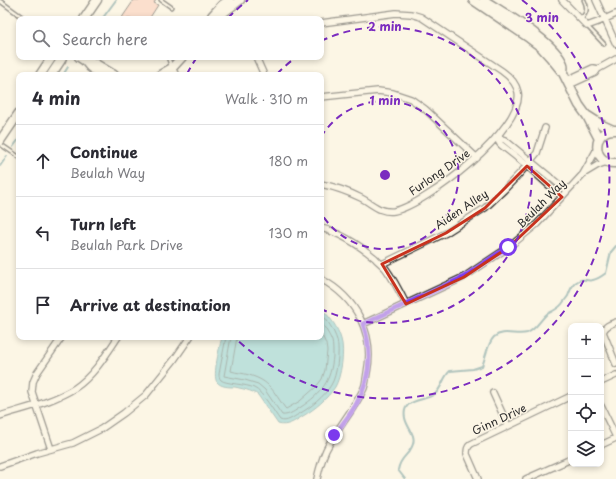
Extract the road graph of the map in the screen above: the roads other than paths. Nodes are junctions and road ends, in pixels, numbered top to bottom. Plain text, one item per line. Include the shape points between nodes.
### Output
1 (96, 0) edge
2 (161, 0) edge
3 (228, 0) edge
4 (240, 0) edge
5 (473, 0) edge
6 (484, 0) edge
7 (562, 0) edge
8 (584, 0) edge
9 (596, 0) edge
10 (0, 1) edge
11 (171, 7) dead end
12 (616, 14) edge
13 (22, 16) edge
14 (86, 16) edge
15 (213, 16) edge
16 (219, 16) edge
17 (604, 19) junction
18 (581, 20) junction
19 (324, 23) edge
20 (587, 26) junction
21 (604, 44) dead end
22 (616, 44) edge
23 (616, 59) edge
24 (50, 60) edge
25 (61, 60) edge
26 (83, 60) edge
27 (85, 60) edge
28 (169, 60) edge
29 (180, 60) edge
30 (257, 60) edge
31 (42, 72) edge
32 (53, 72) edge
33 (97, 72) edge
34 (109, 72) edge
35 (174, 72) edge
36 (263, 72) edge
37 (567, 79) junction
38 (324, 97) edge
39 (587, 116) junction
40 (16, 118) edge
41 (545, 128) dead end
42 (614, 130) edge
43 (496, 138) junction
44 (599, 139) junction
45 (0, 143) edge
46 (597, 149) junction
47 (16, 155) edge
48 (477, 158) junction
49 (607, 162) junction
50 (616, 163) edge
51 (528, 164) junction
52 (583, 174) junction
53 (324, 185) edge
54 (567, 191) junction
55 (562, 197) junction
56 (324, 229) edge
57 (382, 264) junction
58 (324, 281) edge
59 (406, 304) junction
60 (616, 322) edge
61 (363, 324) junction
62 (60, 340) edge
63 (116, 340) edge
64 (188, 340) edge
65 (616, 364) edge
66 (616, 375) edge
67 (604, 381) edge
68 (493, 393) dead end
69 (568, 397) edge
70 (36, 405) junction
71 (604, 412) edge
72 (0, 416) edge
73 (508, 426) junction
74 (616, 438) edge
75 (604, 444) edge
76 (51, 449) junction
77 (568, 460) edge
78 (0, 466) edge
79 (317, 479) edge
80 (478, 479) edge
81 (526, 479) edge

1 - 14 street
2 - 11 lane
3 - 15 street
4 - 16 street
5 - 37 street via 541,47
6 - 37 street via 547,44 563,65
7 - 18 street
8 - 18 lane via 587,9
9 - 17 street
10 - 13 lane
12 - 17 street
17 - 20 street
17 - 22 street
18 - 20 street
19 - 43 street, Furlong Drive via 396,13 411,14 421,17 502,70 510,77 518,92 518,101 514,112
20 - 21 lane
23 - 37 street via 595,73
24 - 31 street
25 - 32 street
26 - 33 street
27 - 34 street
28 - 35 lane
29 - 35 street
30 - 36 street
37 - 39 street
38 - 48 street via 378,91 411,99
39 - 42 street
39 - 44 street
40 - 45 street
41 - 51 street, Aiden Alley via 537,153
42 - 44 street via 607,131
43 - 48 street, Furlong Drive
43 - 51 street via 500,144
44 - 46 street
45 - 47 lane
46 - 49 street via 602,159
46 - 52 street, Beulah Way
48 - 53 street, Furlong Drive via 433,192 395,211 382,210 362,198
49 - 50 street
49 - 52 street, Beulah Way
51 - 54 street
51 - 55 street
51 - 57 street, Aiden Alley via 485,208 446,233
52 - 54 street, Beulah Way
54 - 55 street, Beulah Way
55 - 59 street, Beulah Way via 537,224 508,247 464,277
56 - 57 street via 347,238
57 - 59 street
58 - 61 street via 338,290 349,302
59 - 61 street, Beulah Way
60 - 65 street via 604,328 603,332
61 - 79 street via 370,356 365,386 356,405 334,435
62 - 70 street via 33,382 32,392
63 - 70 street via 91,374 76,388
64 - 76 street via 146,395 124,414 73,443
66 - 67 street
68 - 73 street
69 - 73 street, Ginn Drive
70 - 72 street
70 - 76 street
71 - 74 street
73 - 80 street, Ginn Drive via 468,447 468,454
74 - 75 street
76 - 78 street
77 - 81 street

